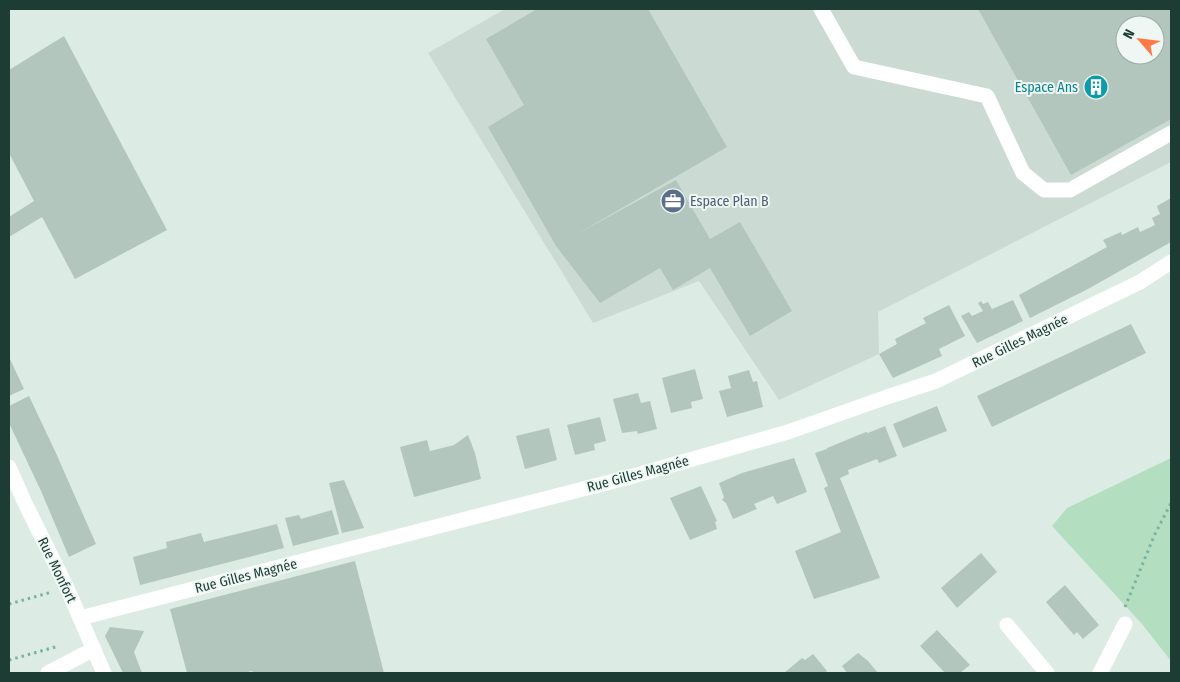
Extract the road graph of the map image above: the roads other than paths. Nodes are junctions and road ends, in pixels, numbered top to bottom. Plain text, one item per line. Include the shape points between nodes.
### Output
1 (821, 9) edge
2 (1171, 133) edge
3 (1171, 262) edge
4 (9, 467) edge
5 (80, 618) junction
6 (1125, 624) road end
7 (1007, 625) dead end
8 (92, 643) junction
9 (48, 673) edge
10 (104, 673) edge
11 (1047, 673) edge
12 (1100, 673) edge

1 - 2 street via 854,67 987,96 1023,172 1044,190 1070,190
3 - 5 street, Rue Gilles Magnée via 1140,282 936,381 788,432 626,478
4 - 5 street, Rue Monfort
5 - 8 street, Rue Monfort
6 - 12 street
7 - 11 street
8 - 9 street
8 - 10 street, Rue Monfort

